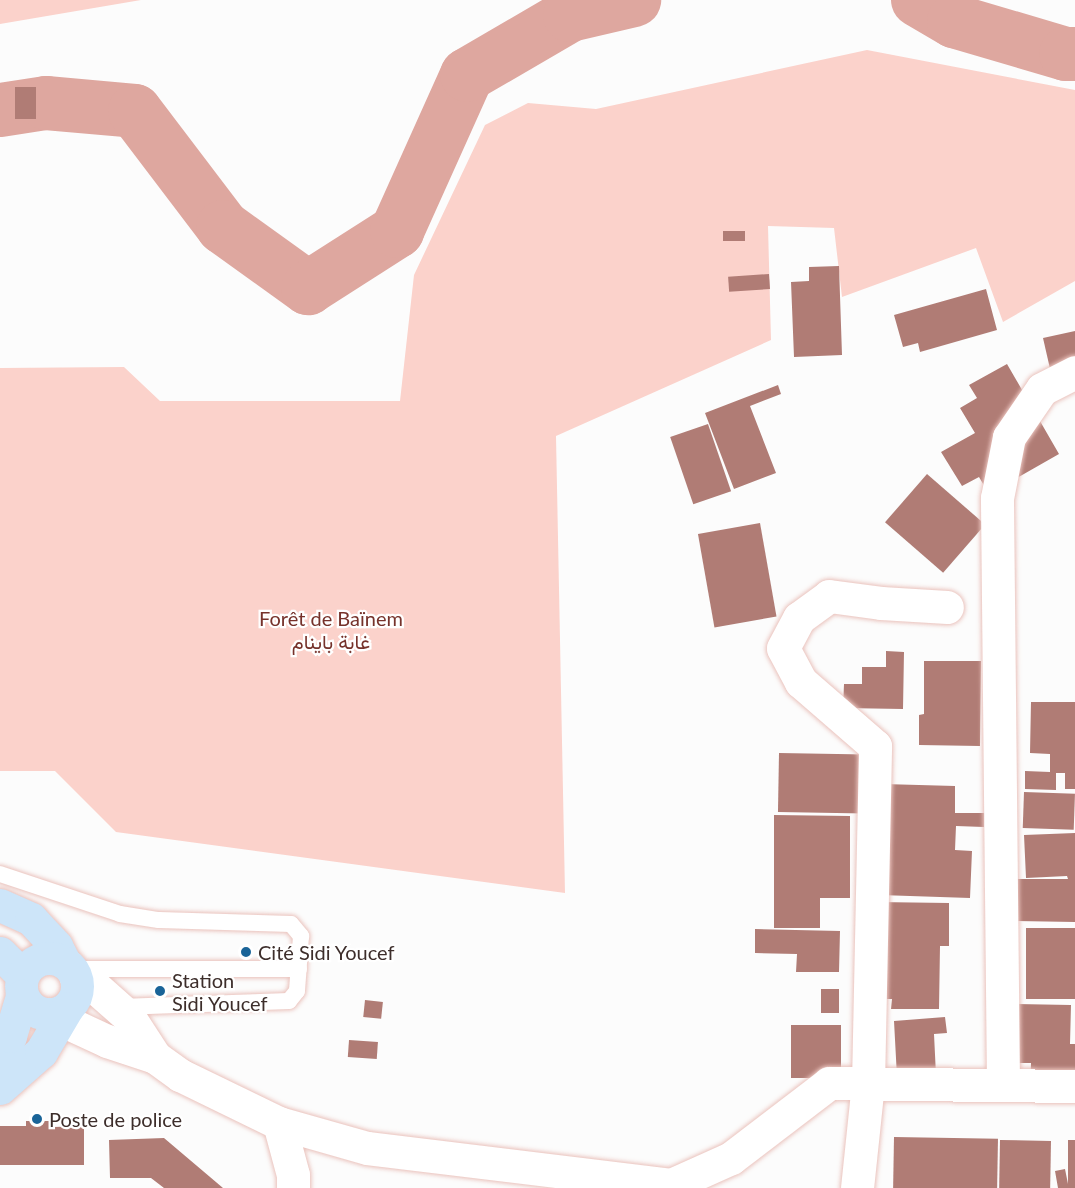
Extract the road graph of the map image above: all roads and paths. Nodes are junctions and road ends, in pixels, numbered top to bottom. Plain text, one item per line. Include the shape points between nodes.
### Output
1 (1075, 372) edge
2 (946, 607) dead end
3 (0, 874) edge
4 (0, 905) edge
5 (70, 969) junction
6 (299, 969) junction
7 (15, 974) edge
8 (119, 1006) junction
9 (60, 1015) junction
10 (0, 1055) edge
11 (155, 1057) junction
12 (868, 1084) junction
13 (1002, 1085) junction
14 (1075, 1086) edge
15 (0, 1088) edge
16 (279, 1123) junction
17 (293, 1188) edge
18 (857, 1188) edge

1 - 13 street via 1042,389 1009,437 997,498
2 - 12 street via 829,596 799,618 783,648 801,682 876,746
3 - 6 lane via 139,918 291,924 301,936
4 - 5 main road via 31,919 56,946
5 - 6 lane
5 - 7 main road via 55,958 36,961
5 - 8 street
5 - 9 main road via 77,990
6 - 8 lane via 297,991 283,1003
7 - 9 main road via 33,1010
7 - 10 main road via 10,1036
8 - 11 street
9 - 11 street via 107,1041
9 - 15 main road via 33,1061
11 - 16 street via 180,1075
12 - 13 street
12 - 16 street via 829,1083 731,1158 671,1185 367,1148
12 - 18 street
13 - 14 street
16 - 17 street

